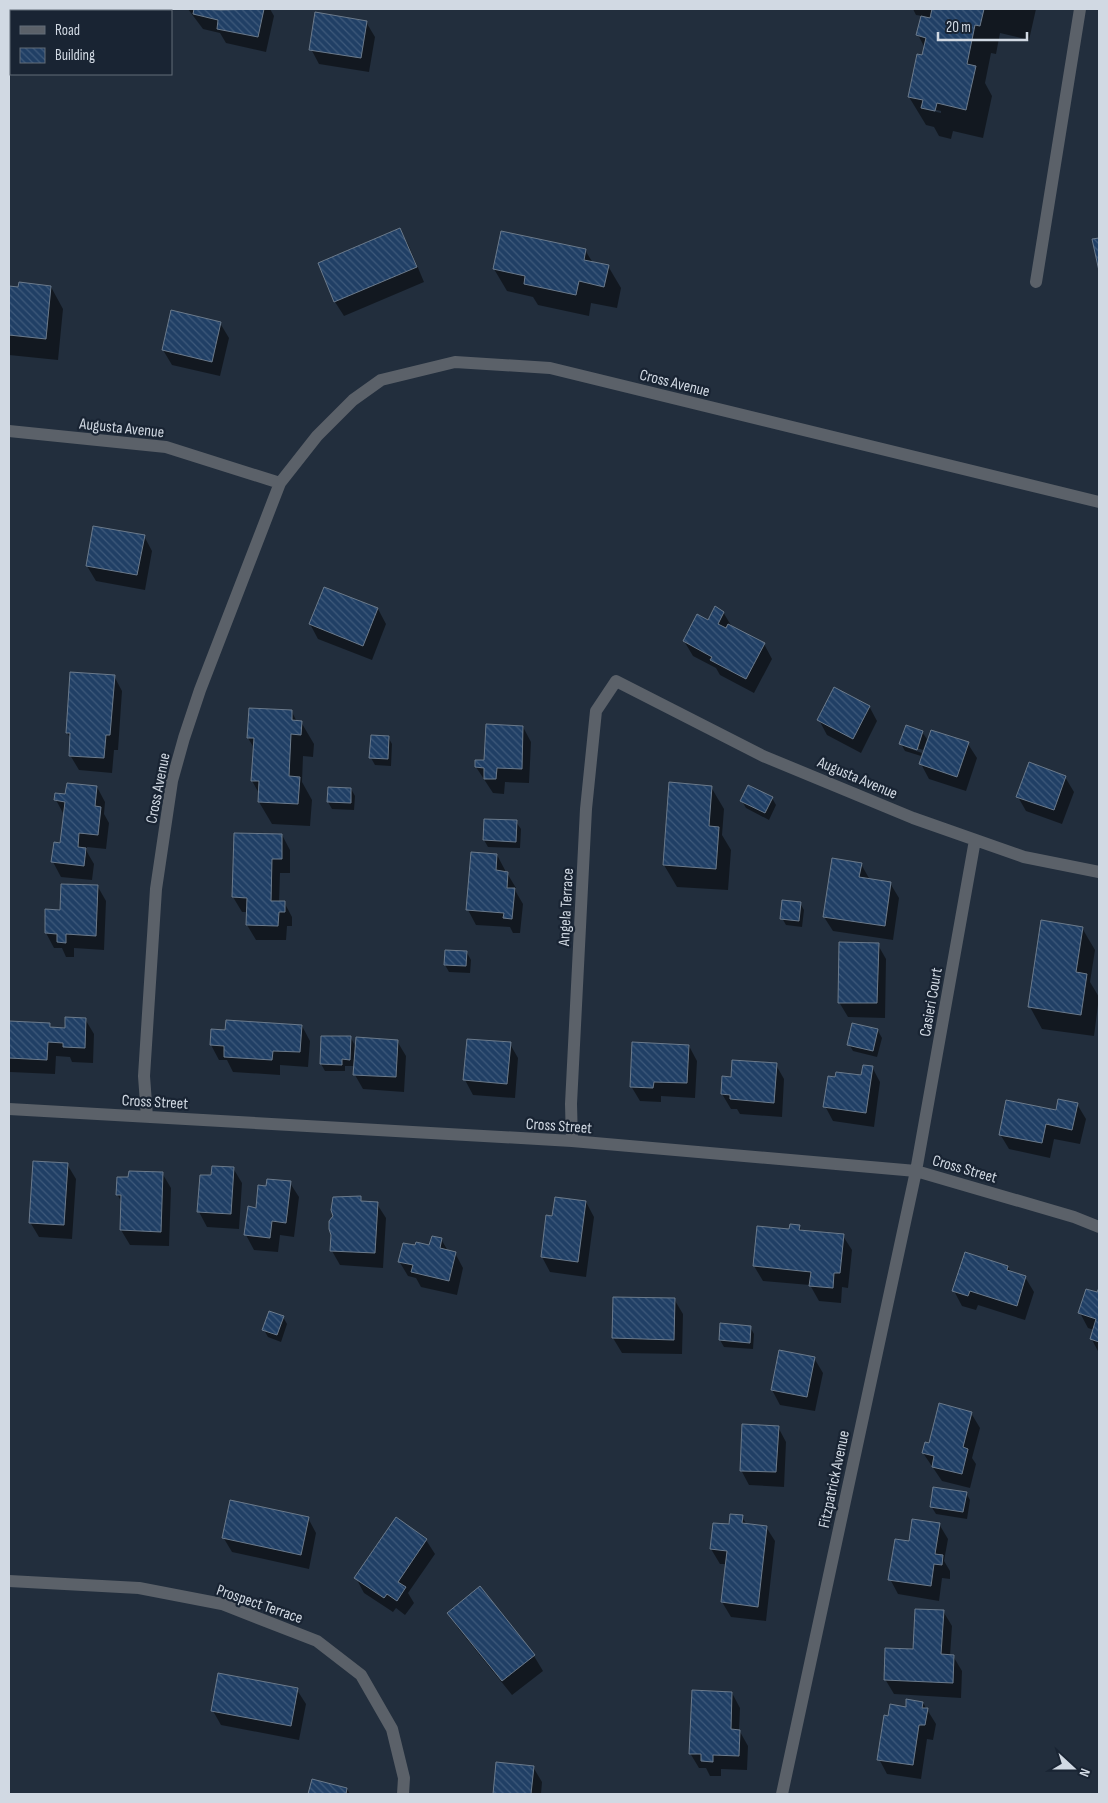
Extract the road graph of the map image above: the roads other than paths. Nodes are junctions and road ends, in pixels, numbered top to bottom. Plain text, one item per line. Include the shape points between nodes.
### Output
1 (1080, 9) edge
2 (1036, 282) dead end
3 (9, 431) edge
4 (280, 483) junction
5 (1099, 502) edge
6 (616, 681) joint
7 (976, 840) junction
8 (1099, 872) edge
9 (9, 1109) edge
10 (147, 1117) junction
11 (572, 1141) junction
12 (916, 1170) junction
13 (1099, 1227) edge
14 (9, 1582) edge
15 (403, 1794) edge
16 (782, 1794) edge

1 - 2 street
3 - 4 street, Augusta Avenue via 166,447
4 - 5 street, Cross Avenue via 317,436 353,400 381,380 455,362 550,368
4 - 10 street, Cross Avenue via 200,690 172,781 156,889 144,1076
6 - 7 street, Augusta Avenue via 763,756 913,818
6 - 11 street, Angela Terrace via 596,711 586,809 571,1104
7 - 8 street, Augusta Avenue via 1024,857
7 - 12 street, Casieri Court
9 - 10 street, Cross Street
10 - 11 street, Cross Street
11 - 12 street, Cross Street
12 - 13 street, Cross Street
12 - 16 street, Fitzpatrick Avenue
14 - 15 street, Prospect Terrace via 139,1588 222,1604 317,1641 361,1675 392,1729 404,1778

